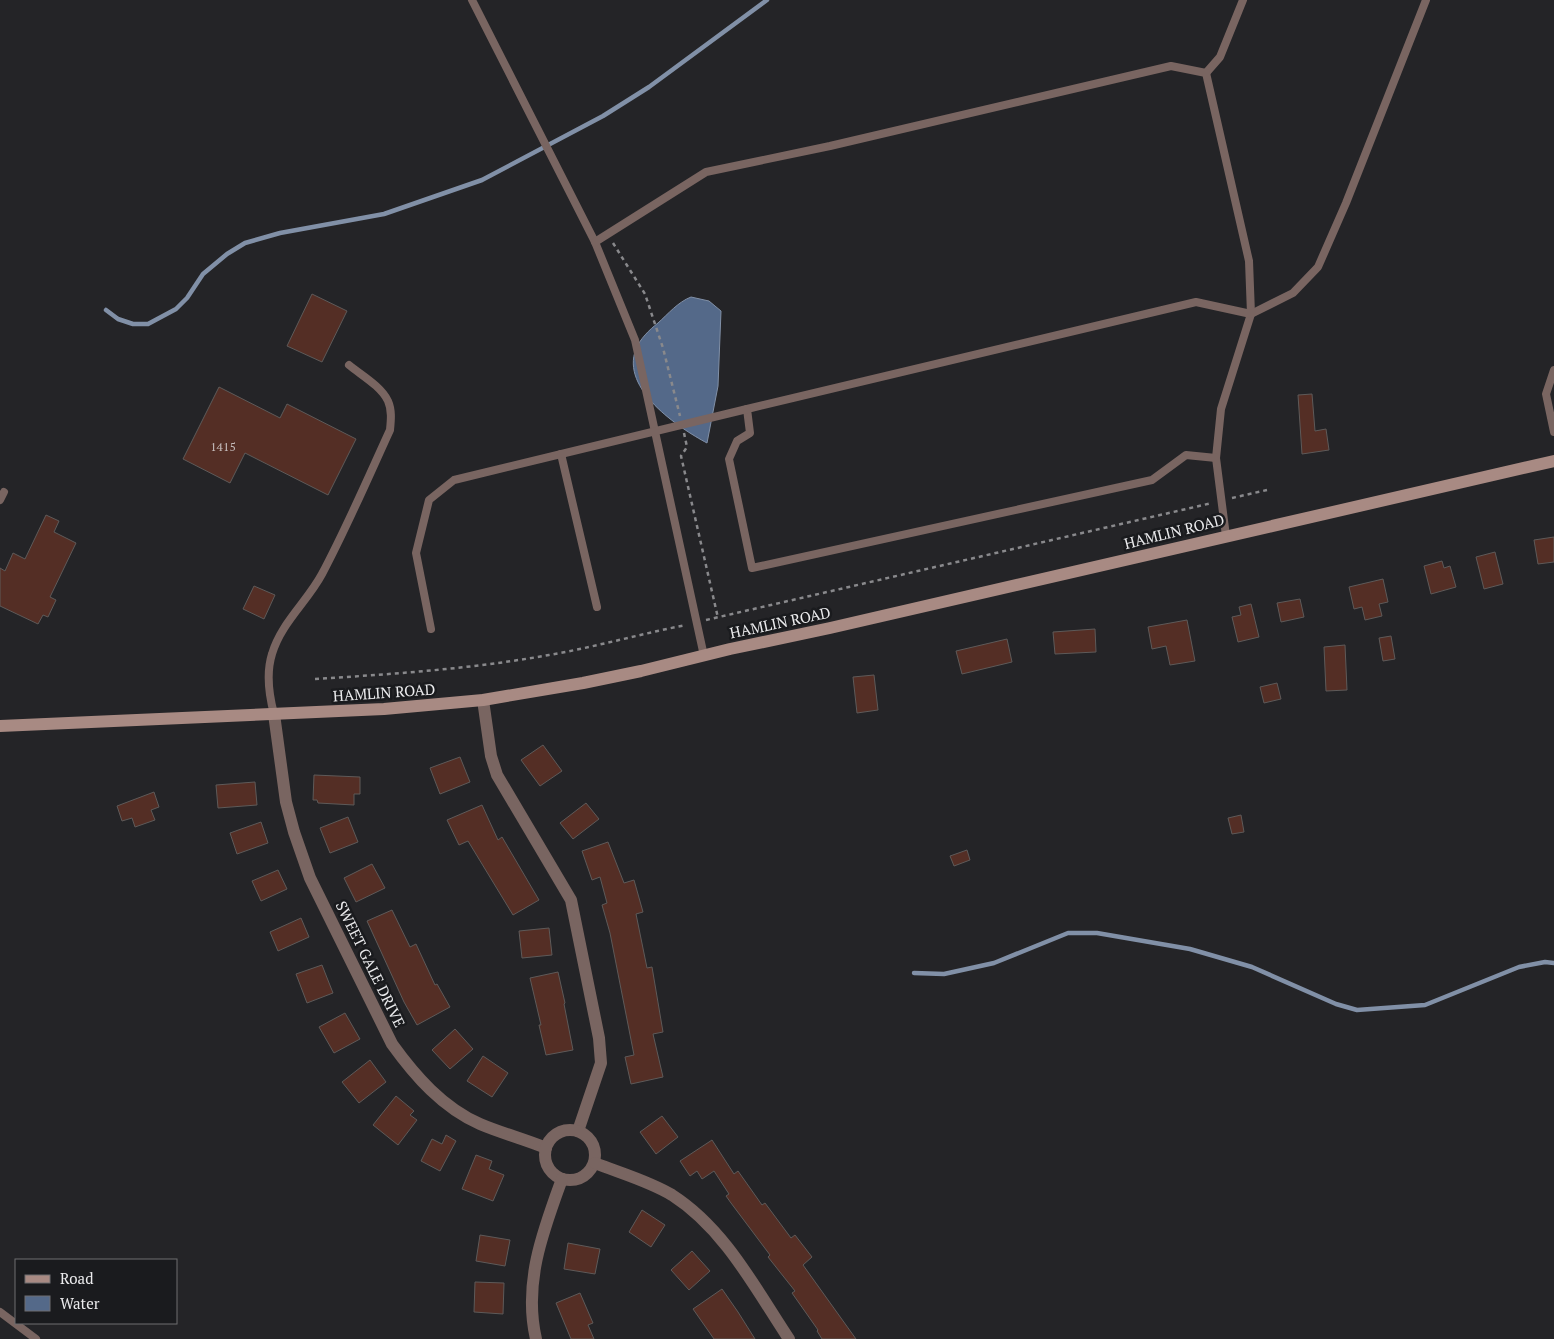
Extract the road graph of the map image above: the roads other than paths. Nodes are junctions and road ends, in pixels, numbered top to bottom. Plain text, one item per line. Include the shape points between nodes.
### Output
1 (472, 0) edge
2 (1243, 0) edge
3 (1426, 0) edge
4 (1206, 74) junction
5 (595, 242) junction
6 (1251, 314) junction
7 (349, 365) dead end
8 (1554, 370) edge
9 (747, 409) junction
10 (656, 431) junction
11 (1554, 432) edge
12 (560, 454) junction
13 (1216, 458) junction
14 (1554, 461) edge
15 (4, 492) dead end
16 (0, 500) edge
17 (1226, 536) junction
18 (597, 607) dead end
19 (431, 629) dead end
20 (704, 656) junction
21 (483, 700) junction
22 (274, 714) junction
23 (0, 726) edge
24 (578, 1131) junction
25 (546, 1148) junction
26 (595, 1163) junction
27 (562, 1179) junction
28 (0, 1312) edge
29 (15, 1323) edge
30 (16, 1324) edge
31 (36, 1339) edge
32 (536, 1339) edge
33 (789, 1339) edge

1 - 5 lane
2 - 4 lane via 1220,57
3 - 6 lane via 1318,267 1293,293
4 - 5 lane via 1171,66 706,172
4 - 6 lane via 1249,260
5 - 10 lane via 635,340
6 - 9 lane via 1196,302
6 - 13 lane via 1221,408
7 - 22 lane via 380,390 388,401 390,430 322,575 278,638 271,656 269,677
8 - 11 lane via 1546,394
9 - 10 lane
9 - 13 lane via 750,433 737,441 729,459 752,568 1152,480 1186,455
10 - 12 lane
10 - 20 lane
12 - 18 lane
12 - 19 lane via 454,480 429,500 416,553
13 - 17 lane
14 - 17 street, HAMLIN ROAD
15 - 16 lane
17 - 20 street, HAMLIN ROAD
20 - 21 street, HAMLIN ROAD via 582,683
21 - 22 street, HAMLIN ROAD via 384,710
21 - 24 street via 491,756 498,775 571,900 599,1038 601,1063
22 - 23 street, HAMLIN ROAD
22 - 25 street, SWEET GALE DRIVE via 286,802 302,857 392,1044 410,1068 446,1104 480,1124
24 - 25 street via 558,1132
24 - 26 street via 593,1144
25 - 27 street via 548,1167
26 - 27 street via 582,1178
26 - 33 street via 671,1194 702,1218 726,1243
27 - 32 street via 536,1261 532,1289
28 - 29 lane
30 - 31 lane

